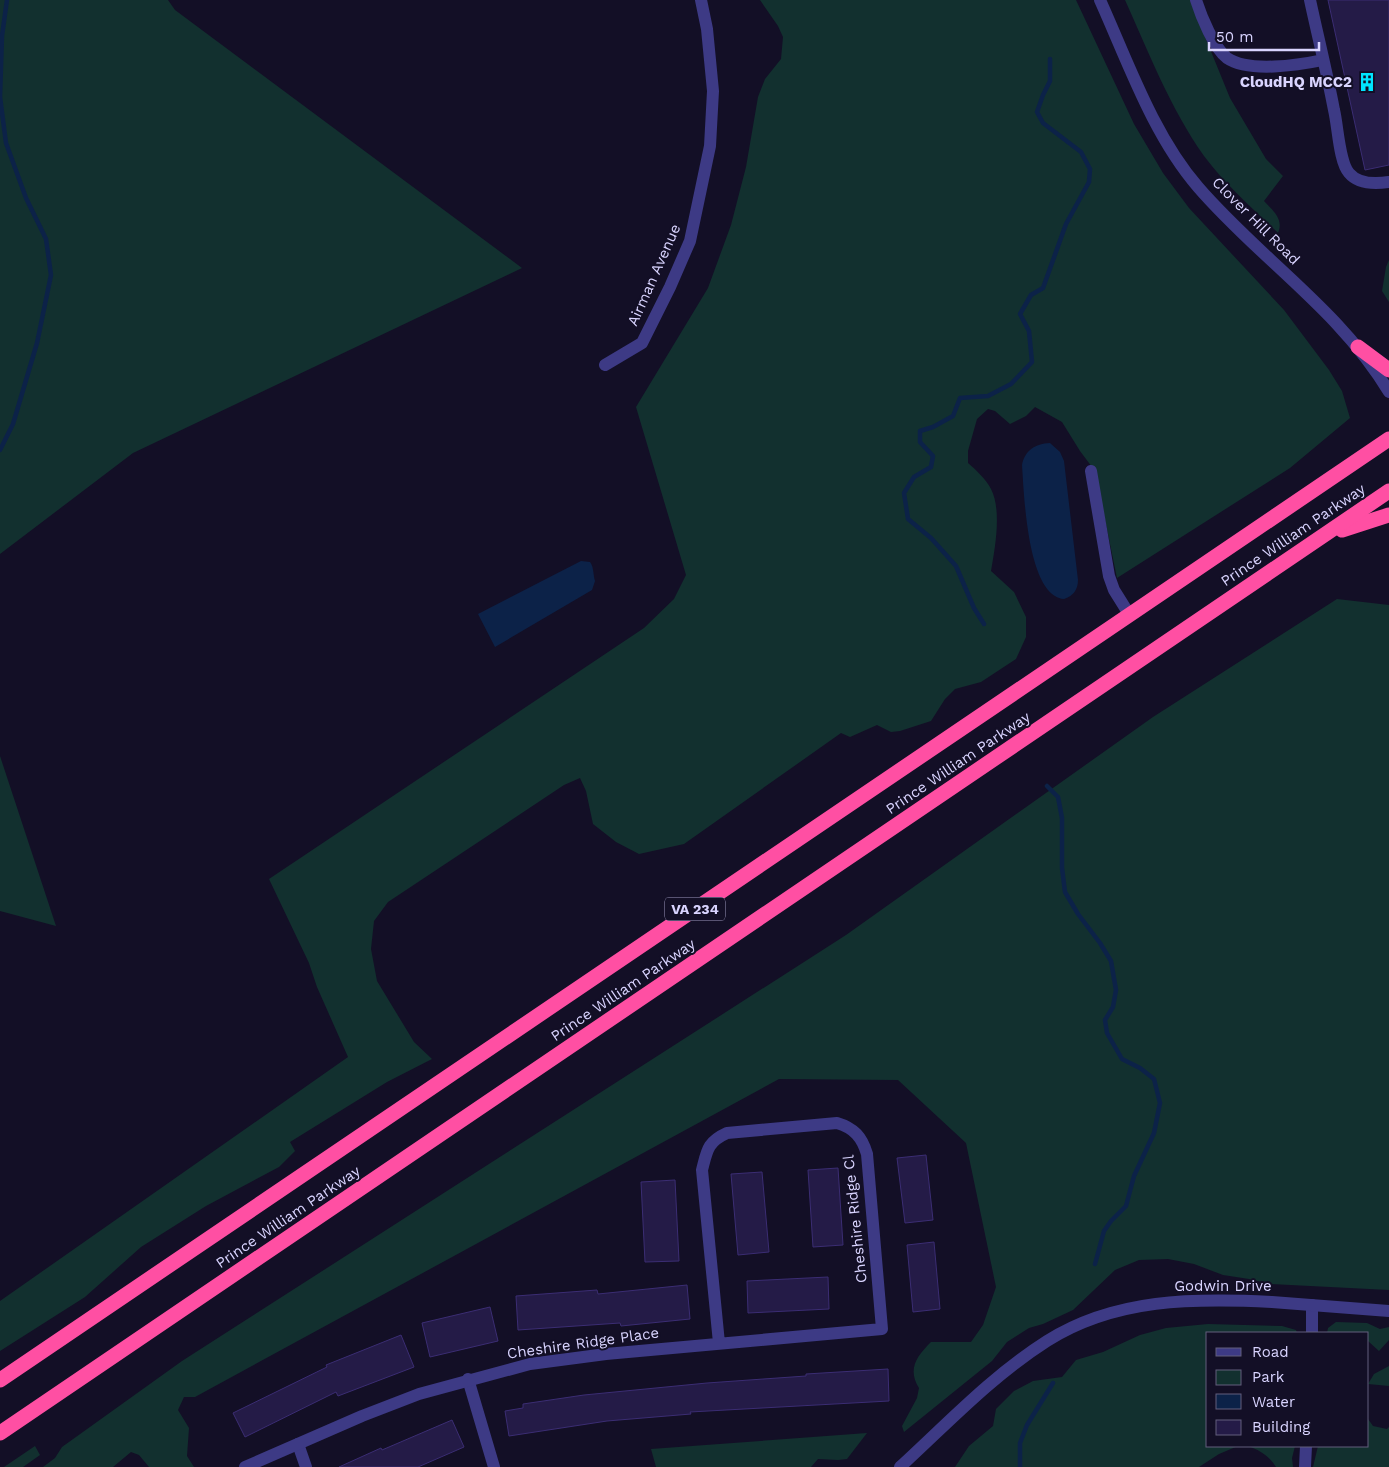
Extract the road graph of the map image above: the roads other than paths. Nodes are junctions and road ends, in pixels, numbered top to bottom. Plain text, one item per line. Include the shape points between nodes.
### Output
1 (702, 0) edge
2 (1100, 0) edge
3 (1196, 0) edge
4 (1310, 0) edge
5 (1323, 60) junction
6 (1389, 182) edge
7 (1358, 347) junction
8 (605, 365) dead end
9 (1389, 370) edge
10 (1389, 392) edge
11 (1389, 438) edge
12 (1091, 471) dead end
13 (1389, 492) edge
14 (1389, 515) edge
15 (1324, 536) junction
16 (1129, 614) junction
17 (1312, 1305) junction
18 (1389, 1311) edge
19 (882, 1329) joint
20 (1312, 1332) edge
21 (719, 1343) junction
22 (468, 1379) junction
23 (0, 1380) edge
24 (0, 1433) edge
25 (298, 1444) junction
26 (1306, 1447) edge
27 (246, 1467) edge
28 (306, 1467) edge
29 (494, 1467) edge
30 (900, 1467) edge
31 (1305, 1467) edge

1 - 8 street, Airman Avenue via 713,91 710,146 690,241 642,343
2 - 7 street, Clover Hill Road via 1152,115 1197,186 1220,212 1331,316
3 - 5 street via 1211,36 1224,55 1233,61 1260,66
4 - 5 street
5 - 6 street via 1342,159 1349,174 1362,182
7 - 9 highway
7 - 10 street, Clover Hill Road
11 - 16 highway, Prince William Parkway / VA 234
12 - 16 street via 1109,576
13 - 15 highway, Prince William Parkway / VA 234
14 - 15 highway
15 - 24 highway, Prince William Parkway / VA 234
16 - 23 highway, Prince William Parkway / VA 234
17 - 18 street, Godwin Drive
17 - 20 street
17 - 30 street, Godwin Drive via 1224,1300 1170,1302 1085,1322 1049,1340 995,1379
19 - 21 street, Cheshire Ridge Place
19 - 21 street, Cheshire Ridge Cl via 867,1154 857,1133 837,1123 727,1133 709,1146 702,1170
21 - 22 street, Cheshire Ridge Place via 530,1364
22 - 25 street, Cheshire Ridge Place via 419,1394
22 - 29 street
25 - 27 street, Cheshire Ridge Place
25 - 28 street
26 - 31 street

